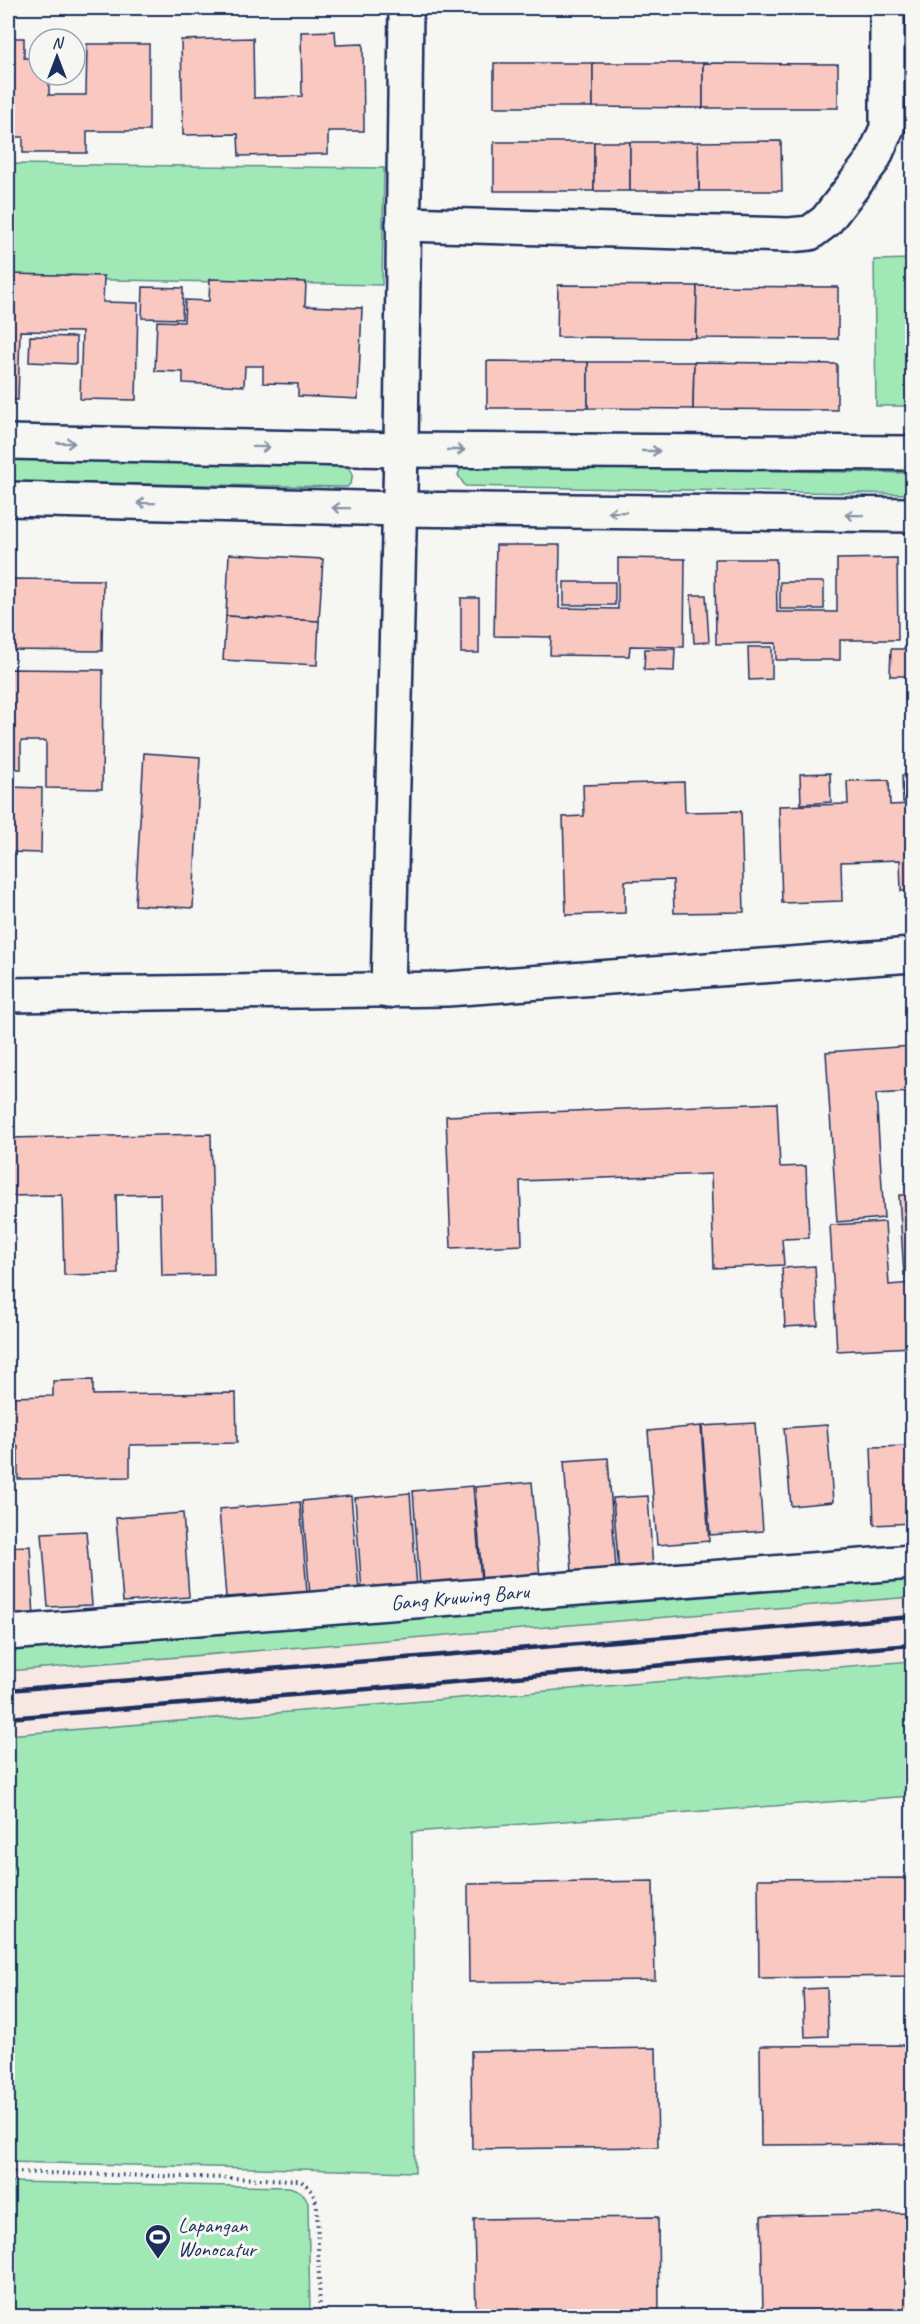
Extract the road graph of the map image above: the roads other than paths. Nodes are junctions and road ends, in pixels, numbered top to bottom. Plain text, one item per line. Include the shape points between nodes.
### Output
1 (406, 8) edge
2 (887, 8) edge
3 (403, 224) junction
4 (8, 442) edge
5 (401, 450) junction
6 (912, 453) edge
7 (8, 499) edge
8 (399, 509) junction
9 (912, 515) edge
10 (912, 955) edge
11 (388, 991) junction
12 (8, 995) edge
13 (912, 1562) edge
14 (8, 1633) edge

1 - 3 street
2 - 3 street via 887,128 882,144 826,221 810,233 789,236
3 - 5 street
4 -> 5 street
5 -> 6 street
5 - 8 street
8 -> 7 street
9 -> 8 street
8 - 11 street
10 - 11 street
11 - 12 street
13 - 14 street, Gang Kruwing Baru

